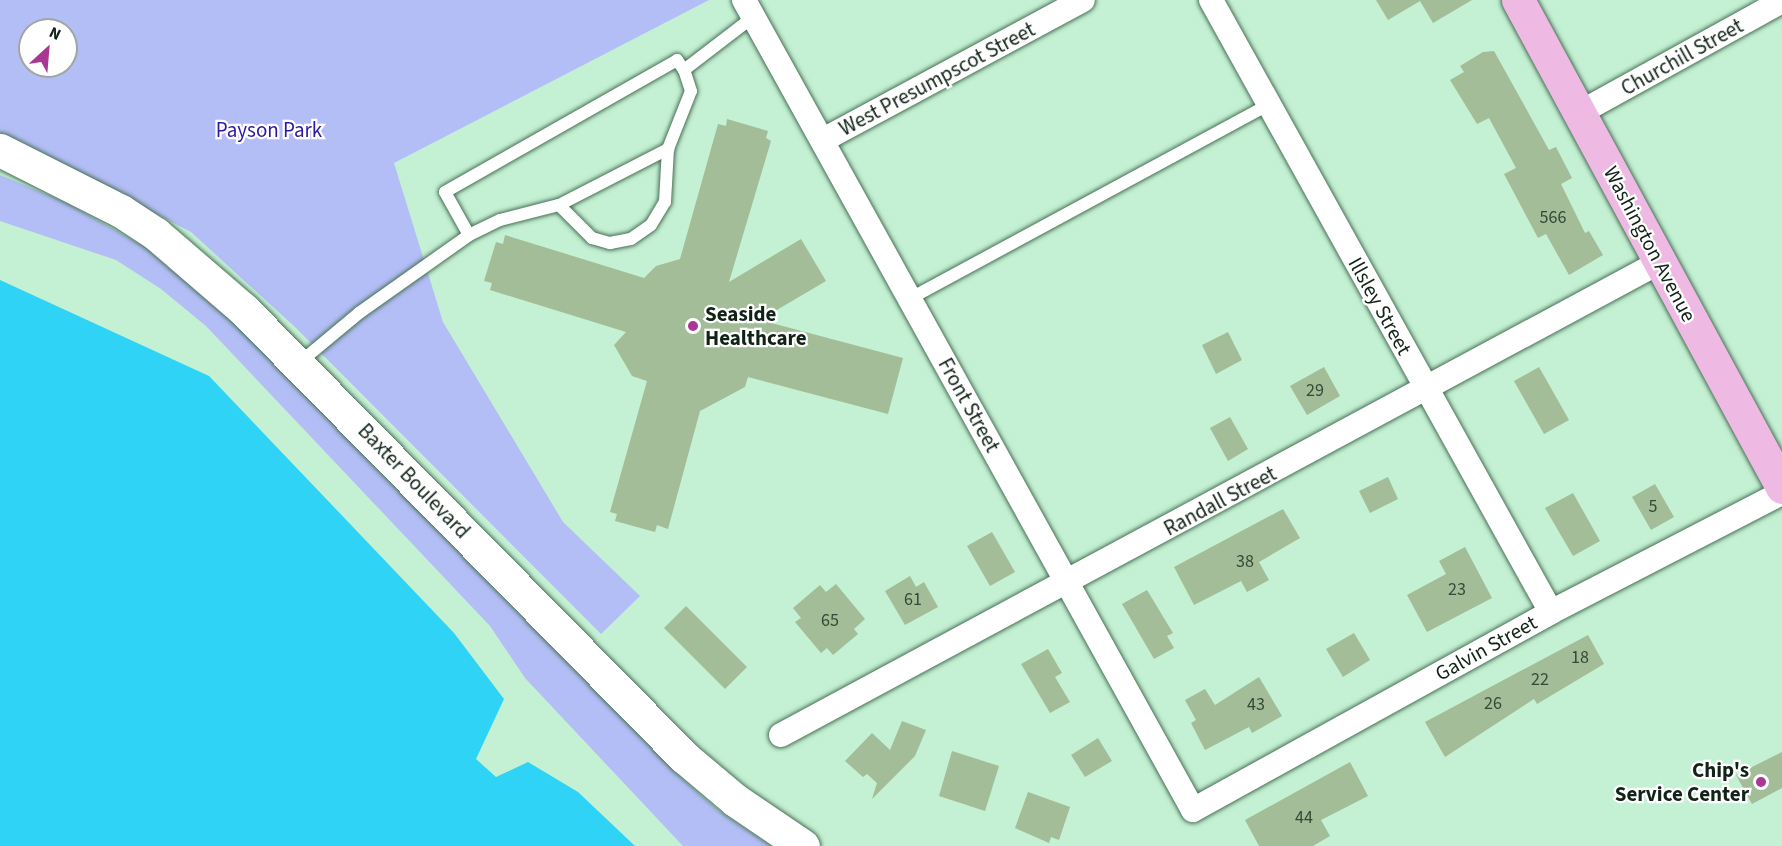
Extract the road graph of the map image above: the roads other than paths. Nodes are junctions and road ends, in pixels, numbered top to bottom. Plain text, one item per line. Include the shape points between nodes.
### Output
1 (1083, 0) edge
2 (1211, 0) edge
3 (1518, 0) edge
4 (1782, 1) edge
5 (748, 9) edge
6 (684, 70) junction
7 (1268, 105) junction
8 (1581, 112) junction
9 (823, 140) junction
10 (668, 149) junction
11 (0, 150) edge
12 (559, 206) junction
13 (469, 235) junction
14 (1658, 263) junction
15 (911, 298) junction
16 (299, 363) junction
17 (1427, 390) junction
18 (1782, 487) edge
19 (1782, 493) edge
20 (1067, 583) junction
21 (1551, 612) junction
22 (781, 735) dead end
23 (1193, 810) joint
24 (803, 846) edge

1 - 9 street, West Presumpscot Street
2 - 7 street, Illsley Street
3 - 8 main road, Washington Avenue
4 - 8 street, Churchill Street
5 - 6 lane
5 - 9 street, Front Street
6 - 10 lane via 691,91
6 - 13 lane via 678,60 445,192
7 - 15 lane
7 - 17 street, Illsley Street
8 - 14 main road, Washington Avenue
9 - 15 street, Front Street
10 - 12 lane
10 - 12 lane via 665,202 651,225 631,239 610,243 592,238
11 - 16 street, Baxter Boulevard via 92,194 156,234
12 - 13 lane via 500,220
13 - 16 lane via 358,313
14 - 17 street, Randall Street
14 - 18 main road, Washington Avenue
15 - 20 street, Front Street
16 - 24 street, Baxter Boulevard via 684,757 735,800
17 - 20 street, Randall Street
17 - 21 street, Illsley Street
19 - 21 street, Galvin Street
20 - 22 street, Randall Street
20 - 23 street, Front Street
21 - 23 street, Galvin Street

